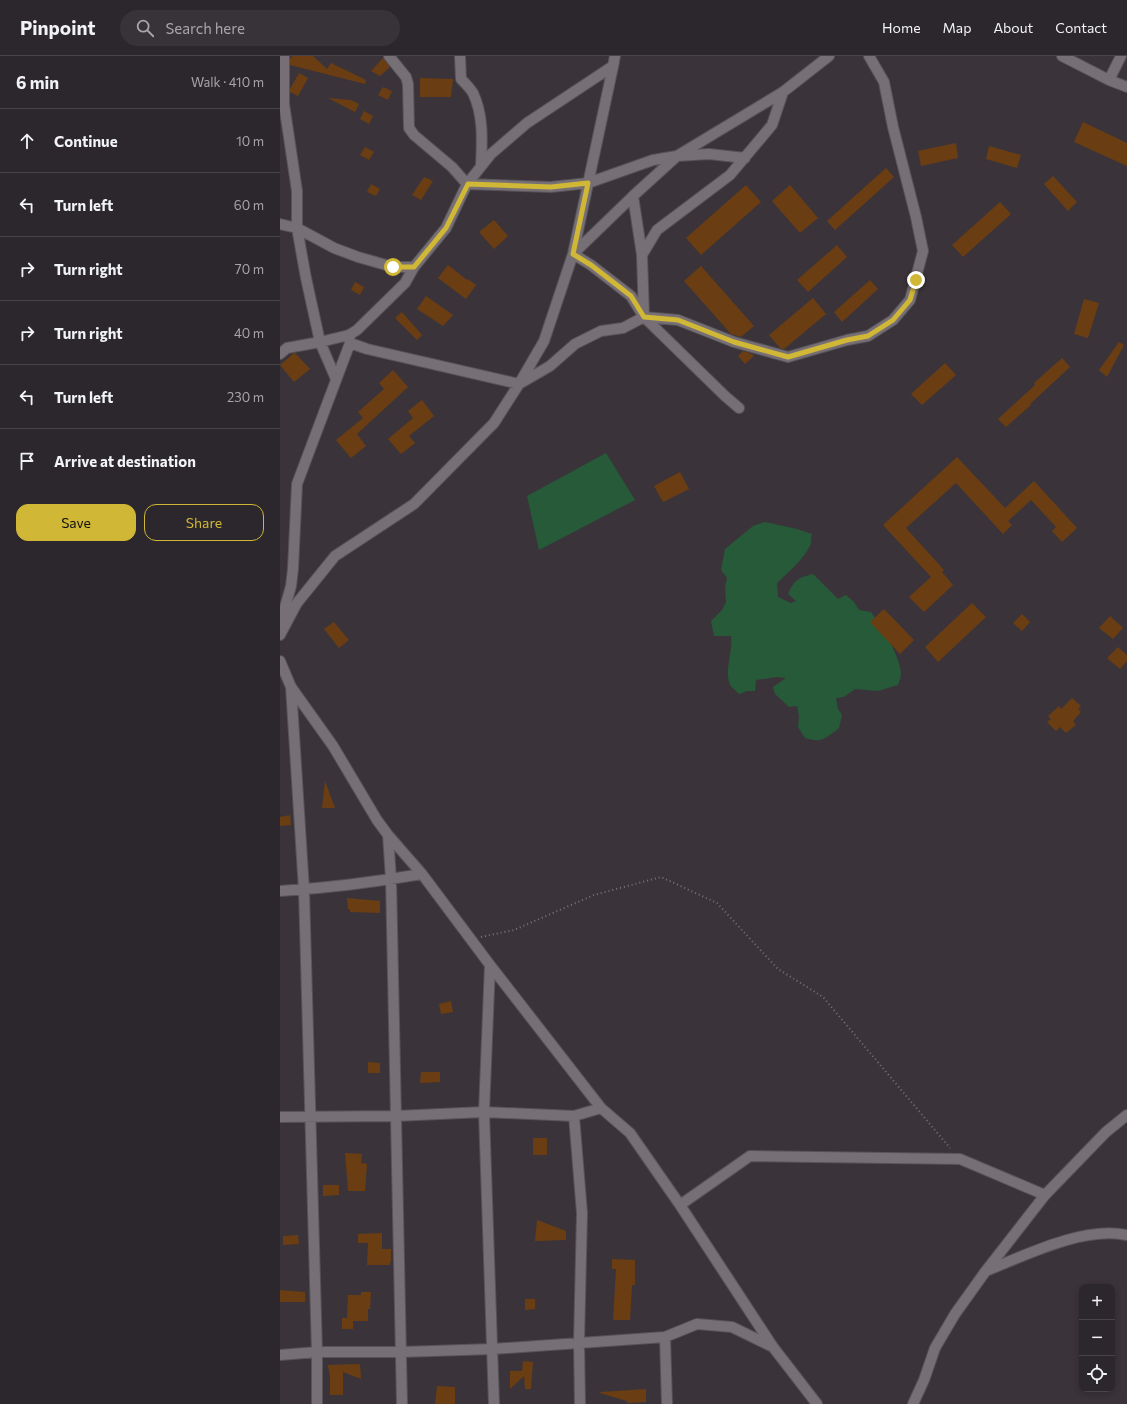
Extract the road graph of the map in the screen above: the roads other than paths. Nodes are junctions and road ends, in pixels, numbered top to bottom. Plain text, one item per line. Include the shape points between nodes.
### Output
1 (284, 56) edge
2 (389, 56) edge
3 (460, 56) edge
4 (615, 56) edge
5 (829, 56) edge
6 (869, 56) edge
7 (1062, 56) edge
8 (1121, 56) edge
9 (1110, 80) junction
10 (1127, 87) edge
11 (783, 92) junction
12 (678, 156) junction
13 (745, 158) junction
14 (481, 166) junction
15 (588, 183) junction
16 (468, 184) junction
17 (633, 196) junction
18 (280, 224) edge
19 (297, 228) junction
20 (573, 254) junction
21 (642, 254) junction
22 (414, 267) junction
23 (644, 317) junction
24 (349, 339) junction
25 (320, 342) junction
26 (280, 354) edge
27 (336, 378) junction
28 (519, 384) junction
29 (739, 408) dead end
30 (280, 625) edge
31 (280, 635) edge
32 (280, 661) edge
33 (291, 687) junction
34 (388, 835) junction
35 (422, 874) junction
36 (391, 879) junction
37 (304, 890) junction
38 (280, 891) edge
39 (490, 966) junction
40 (601, 1108) junction
41 (484, 1112) junction
42 (1127, 1115) edge
43 (309, 1116) junction
44 (396, 1116) junction
45 (574, 1116) junction
46 (280, 1117) edge
47 (1045, 1196) junction
48 (680, 1205) junction
49 (1127, 1235) edge
50 (985, 1272) junction
51 (665, 1337) junction
52 (579, 1342) junction
53 (773, 1347) junction
54 (493, 1349) junction
55 (317, 1352) junction
56 (401, 1352) junction
57 (280, 1355) edge
58 (317, 1404) edge
59 (402, 1404) edge
60 (494, 1404) edge
61 (580, 1404) edge
62 (667, 1404) edge
63 (817, 1404) edge
64 (913, 1404) edge

1 - 19 street via 284,104 297,191
2 - 16 street via 406,77 408,84 409,128 452,166
3 - 14 street via 461,79 472,92 477,105 482,133
4 - 14 street via 613,66 526,122
4 - 15 street
5 - 11 street
6 - 23 street via 884,82 892,127 923,251 910,300 893,320 868,336 788,357 734,342 678,320
7 - 9 street
8 - 9 street
9 - 10 street
11 - 12 street
11 - 13 street via 772,125
12 - 13 street via 709,154
12 - 15 street via 653,160
12 - 17 street
13 - 21 street via 730,175 657,230
14 - 16 street
15 - 16 street via 551,187
15 - 20 street
16 - 22 street via 446,228
17 - 20 street
17 - 21 street
18 - 19 street
19 - 22 street via 334,248 358,257 393,267
19 - 25 street
20 - 23 street via 631,296
20 - 28 street via 544,341
21 - 23 street
22 - 24 street via 405,283
23 - 28 street via 623,328 601,331 576,344 550,366
23 - 29 street
24 - 25 street
24 - 27 street
24 - 28 street via 367,349
25 - 26 street via 287,348
25 - 27 street
27 - 30 street via 297,484 291,586
28 - 31 street via 494,423 414,504 335,556 297,603
32 - 33 street
33 - 34 street via 333,746
33 - 37 street
34 - 35 street
34 - 36 street
35 - 36 street
35 - 39 street
36 - 37 street
36 - 44 street
37 - 38 street
37 - 43 street
39 - 40 street
39 - 41 street
40 - 45 street
40 - 48 street via 630,1133
41 - 44 street
41 - 45 street
41 - 54 street
42 - 47 street via 1106,1132
43 - 44 street
43 - 46 street
43 - 55 street
44 - 56 street
45 - 52 street via 582,1213
47 - 48 street via 960,1159 750,1156
47 - 50 street
48 - 53 street
49 - 50 street via 1115,1232 1085,1236 1051,1246
50 - 64 street via 955,1314 936,1348
51 - 52 street
51 - 53 street via 697,1324 732,1327
51 - 62 street
52 - 54 street
52 - 61 street
53 - 63 street
54 - 56 street
54 - 60 street
55 - 56 street
55 - 57 street
55 - 58 street
56 - 59 street

